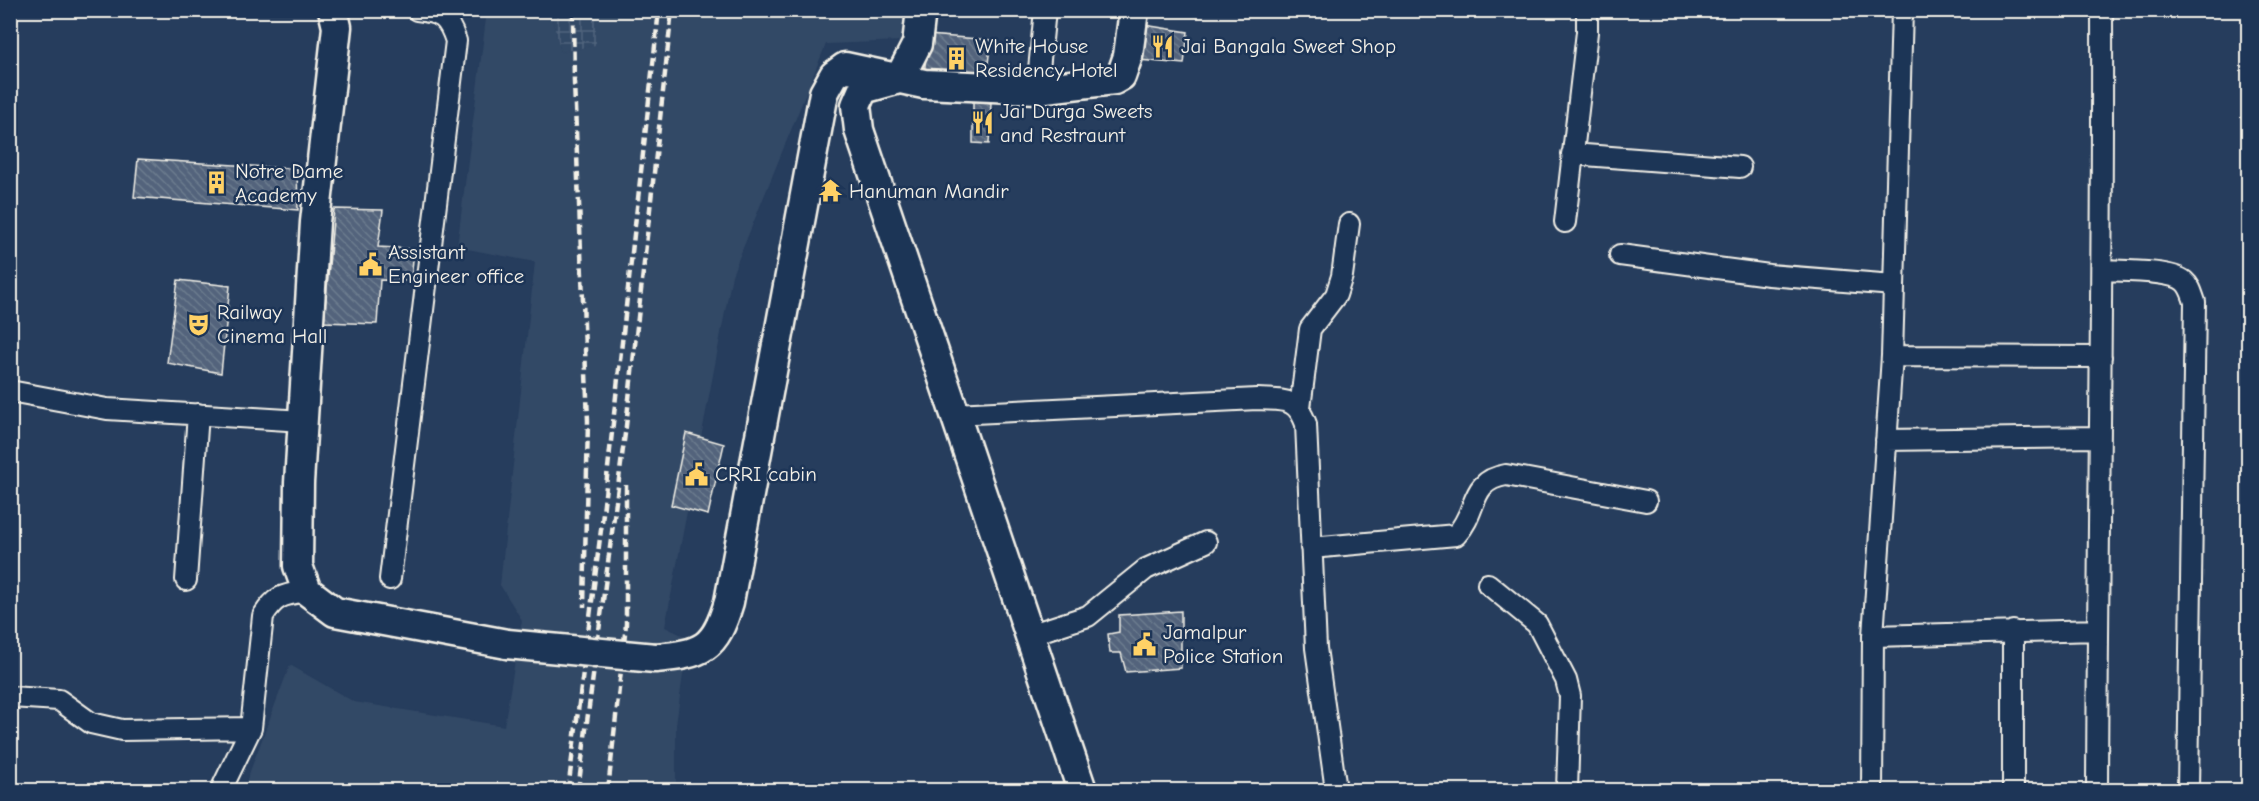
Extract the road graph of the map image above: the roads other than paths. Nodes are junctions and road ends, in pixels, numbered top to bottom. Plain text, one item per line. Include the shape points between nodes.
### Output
1 (333, 10) edge
2 (417, 10) edge
3 (921, 10) edge
4 (1045, 10) edge
5 (1134, 10) edge
6 (1587, 10) edge
7 (1902, 10) edge
8 (2102, 10) edge
9 (899, 79) junction
10 (1037, 89) junction
11 (819, 117) junction
12 (859, 130) junction
13 (1572, 153) junction
14 (1740, 167) dead end
15 (1564, 222) dead end
16 (1349, 224) dead end
17 (1620, 255) dead end
18 (2103, 270) junction
19 (1894, 285) junction
20 (1892, 356) junction
21 (2101, 357) junction
22 (10, 391) edge
23 (1300, 408) junction
24 (198, 414) junction
25 (954, 414) junction
26 (303, 421) junction
27 (2099, 437) junction
28 (1886, 440) junction
29 (1646, 501) dead end
30 (1206, 542) dead end
31 (1311, 548) junction
32 (390, 579) dead end
33 (186, 580) dead end
34 (1488, 584) dead end
35 (307, 591) junction
36 (2098, 630) junction
37 (2013, 631) junction
38 (1029, 635) junction
39 (1873, 636) junction
40 (10, 697) edge
41 (251, 728) junction
42 (222, 790) edge
43 (1082, 790) edge
44 (1336, 790) edge
45 (1567, 790) edge
46 (1872, 790) edge
47 (2013, 790) edge
48 (2097, 790) edge
49 (2188, 790) edge

1 - 26 street via 337,27 315,222
2 - 32 street via 436,12 450,23 456,41
3 - 9 street via 917,44
4 - 10 street
5 - 10 street via 1128,56 1121,76 1102,82
6 - 13 street
7 - 19 street
8 - 18 street
9 - 10 street via 924,84
9 - 11 street via 845,67 834,75 824,93
9 - 12 street via 863,89 856,105
11 - 12 street
11 - 35 street, bridge via 729,602 720,631 708,644 684,656 655,658 507,644 335,612
12 - 25 street
13 - 14 street
13 - 15 street
16 - 23 street via 1336,295 1310,329
17 - 19 street via 1769,275
18 - 21 street
18 - 49 street via 2182,279 2191,289 2194,302
19 - 20 street
20 - 21 street
20 - 28 street
21 - 27 street
22 - 24 street via 107,409
23 - 25 street via 1291,402 1257,399
23 - 31 street via 1306,424
24 - 26 street
24 - 33 street
25 - 38 street
26 - 35 street via 298,566
27 - 28 street
27 - 36 street
28 - 39 street
29 - 31 street via 1506,475 1491,477 1480,486 1467,523 1456,535
30 - 38 street via 1146,569 1088,616
31 - 44 street via 1320,682
34 - 45 street via 1537,624 1566,680 1570,696
35 - 41 street via 284,595 272,602 263,616
36 - 37 street
36 - 48 street
37 - 39 street
37 - 47 street
38 - 43 street
39 - 46 street
40 - 41 street via 59,700 91,723 122,730
41 - 42 street

